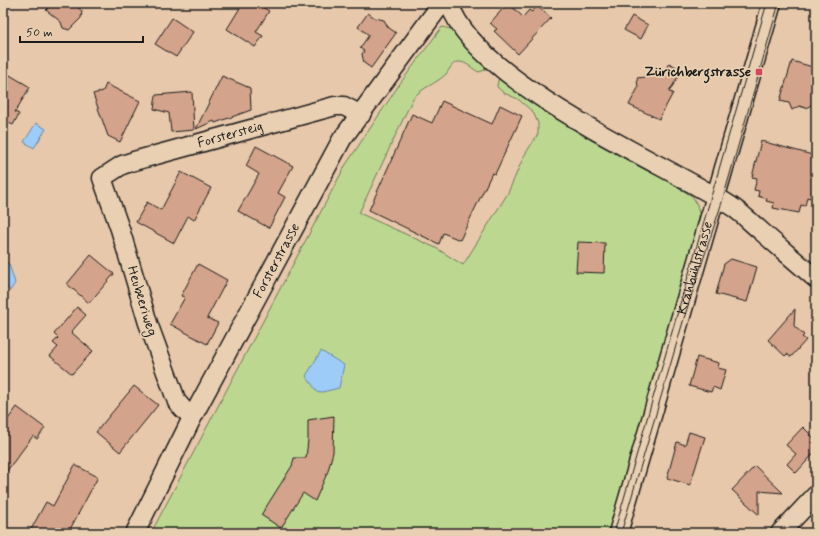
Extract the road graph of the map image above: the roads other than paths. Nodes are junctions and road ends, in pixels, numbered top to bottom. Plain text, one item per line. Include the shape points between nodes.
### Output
1 (442, 3) edge
2 (449, 3) edge
3 (772, 3) edge
4 (361, 115) junction
5 (102, 178) joint
6 (717, 198) junction
7 (816, 279) edge
8 (193, 416) junction
9 (816, 495) edge
10 (135, 533) edge
11 (618, 533) edge
12 (780, 533) edge

1 - 4 street, Forsterstrasse
2 - 6 street via 458,22 473,43 529,89
3 - 6 street, Krähbühlstrasse
4 - 5 street, Forstersteig via 344,106 335,106 134,161 122,165
4 - 8 street, Forsterstrasse via 342,139
5 - 8 street, Heubeeriweg via 148,323 177,402
6 - 7 street via 733,207
6 - 11 street, Krähbühlstrasse
8 - 10 street, Forsterstrasse
9 - 12 street

